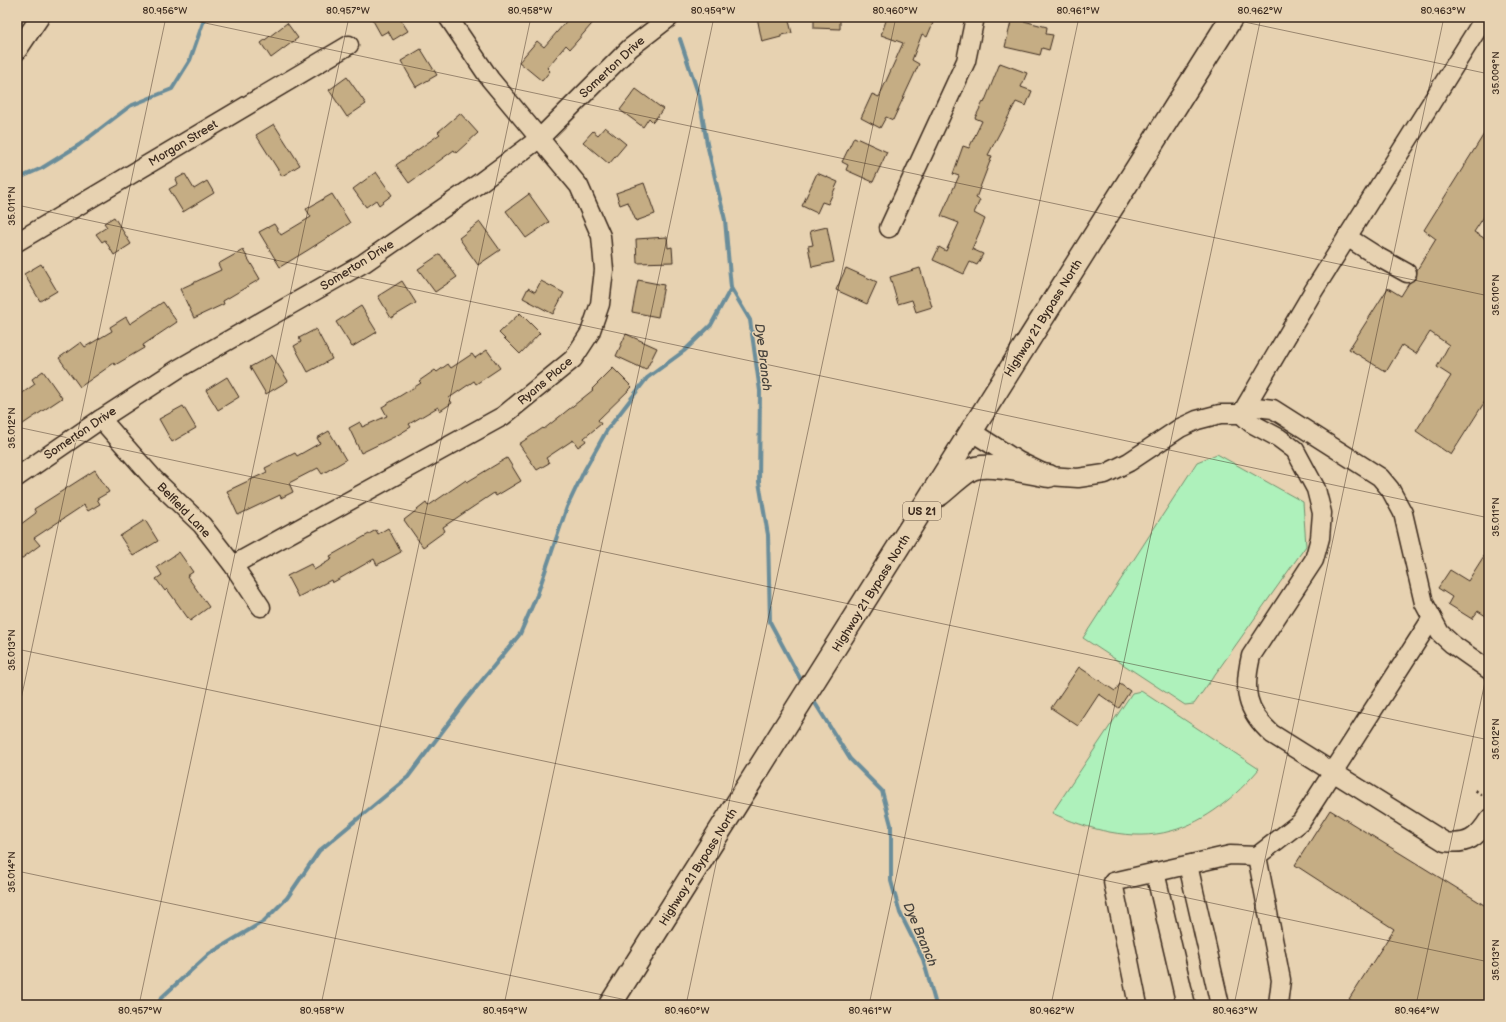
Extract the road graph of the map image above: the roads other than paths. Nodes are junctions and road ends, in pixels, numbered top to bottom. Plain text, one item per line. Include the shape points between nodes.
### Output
1 (40, 17) edge
2 (448, 17) edge
3 (670, 17) edge
4 (975, 17) edge
5 (1232, 17) edge
6 (1485, 17) edge
7 (349, 45) dead end
8 (17, 51) edge
9 (540, 138) junction
10 (889, 228) dead end
11 (1348, 237) junction
12 (17, 242) edge
13 (1407, 273) dead end
14 (1241, 414) junction
15 (100, 419) junction
16 (972, 432) junction
17 (1049, 476) junction
18 (17, 477) edge
19 (925, 506) junction
20 (233, 565) junction
21 (261, 607) dead end
22 (1432, 618) junction
23 (1489, 670) edge
24 (1332, 771) junction
25 (1489, 819) edge
26 (1257, 856) junction
27 (1188, 865) junction
28 (1155, 872) junction
29 (1279, 1004) edge
30 (610, 1005) edge
31 (1138, 1005) edge
32 (1186, 1005) edge
33 (1220, 1005) edge

1 - 8 street
2 - 9 street, Ryans Place via 490,79
3 - 9 street, Somerton Drive via 630,48
4 - 10 street via 966,62
5 - 16 main road, Highway 21 Bypass North / US 21
6 - 11 street
7 - 12 street, Morgan Street
9 - 15 street, Somerton Drive via 364,262 178,369
9 - 20 street, Ryans Place via 579,186 601,236 604,270 600,304 590,333 573,359 503,416
11 - 13 street
11 - 14 street
14 - 17 street via 1220,414 1196,420 1105,474 1078,478
14 - 22 street via 1256,406 1272,409 1380,477 1403,513 1424,603
14 - 24 street via 1295,450 1316,489 1322,512 1320,538 1314,560 1251,656 1247,673 1250,707 1260,724 1272,734
15 - 18 street, Somerton Drive
15 - 20 street, Belfield Lane via 153,478 202,525
16 - 17 street via 1018,461
16 - 19 main road, Highway 21 Bypass North / US 21
17 - 19 main road via 998,467 981,467 971,470
19 - 30 main road, Highway 21 Bypass North / US 21
20 - 21 street, Belfield Lane
22 - 23 street via 1440,633 1452,644
22 - 24 street
24 - 25 street via 1445,842 1457,844 1472,838
24 - 26 street via 1301,822
26 - 27 street via 1230,855
26 - 29 street via 1281,980
27 - 28 street
27 - 33 street
28 - 31 street via 1113,882
28 - 32 street

